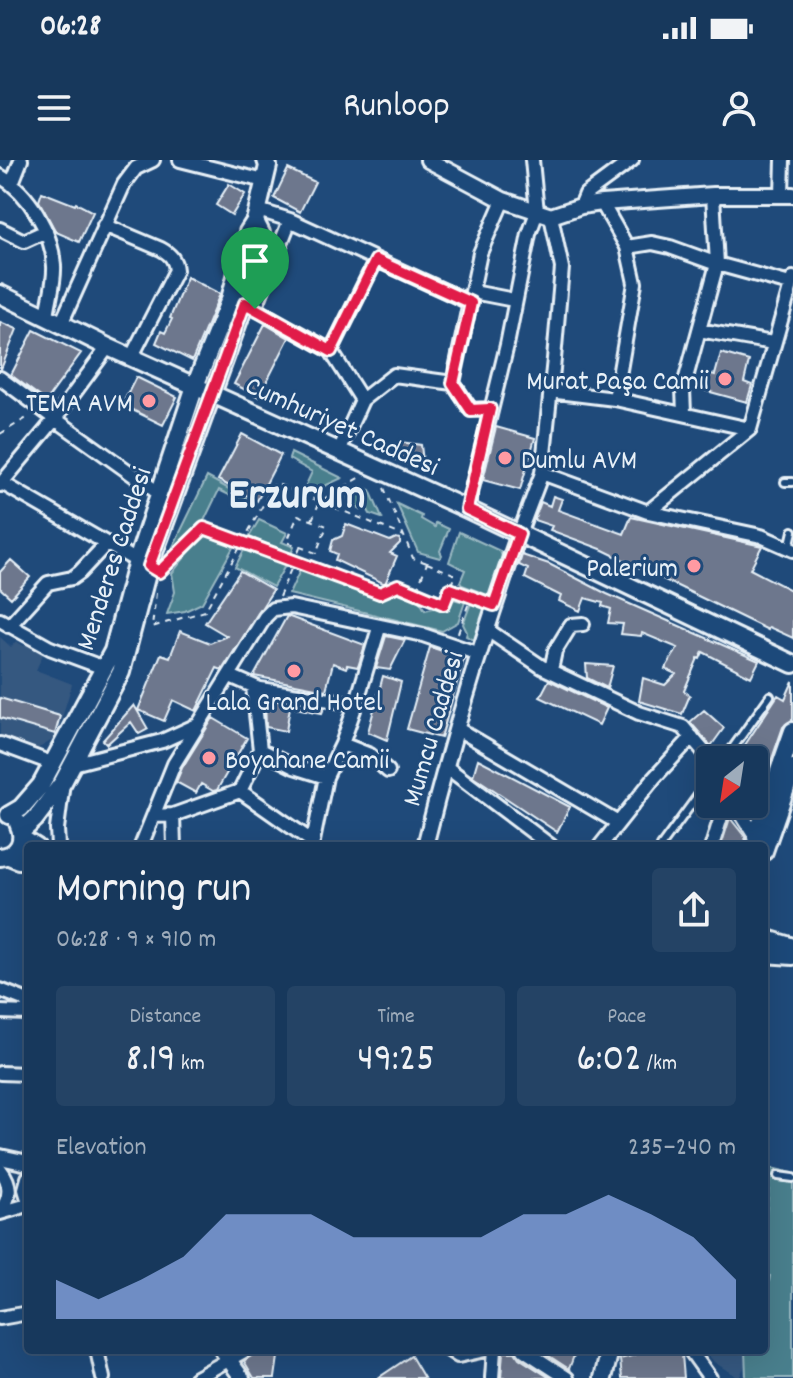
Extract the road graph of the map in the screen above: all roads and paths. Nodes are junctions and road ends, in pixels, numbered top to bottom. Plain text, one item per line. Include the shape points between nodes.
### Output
1 (21, 160) edge
2 (180, 160) edge
3 (428, 160) edge
4 (532, 160) edge
5 (783, 160) edge
6 (146, 161) edge
7 (630, 161) edge
8 (268, 167) edge
9 (0, 176) edge
10 (12, 183) junction
11 (788, 194) edge
12 (713, 195) junction
13 (503, 200) junction
14 (602, 203) junction
15 (581, 206) junction
16 (544, 214) junction
17 (256, 215) junction
18 (290, 220) junction
19 (104, 225) junction
20 (0, 229) edge
21 (46, 231) junction
22 (627, 247) junction
23 (376, 260) junction
24 (717, 264) junction
25 (791, 281) edge
26 (0, 294) edge
27 (472, 298) junction
28 (514, 300) junction
29 (250, 306) junction
30 (54, 320) junction
31 (699, 330) junction
32 (773, 343) junction
33 (108, 347) junction
34 (331, 351) junction
35 (132, 356) junction
36 (0, 378) edge
37 (453, 383) junction
38 (195, 386) junction
39 (549, 391) junction
40 (211, 393) junction
41 (615, 399) junction
42 (362, 400) junction
43 (40, 409) junction
44 (490, 409) junction
45 (684, 413) junction
46 (55, 419) junction
47 (750, 429) junction
48 (0, 434) edge
49 (339, 451) junction
50 (376, 468) junction
51 (542, 473) junction
52 (785, 482) dead end
53 (793, 482) edge
54 (1, 484) edge
55 (160, 494) junction
56 (320, 501) junction
57 (467, 509) junction
58 (648, 512) junction
59 (312, 520) junction
60 (793, 531) edge
61 (519, 534) junction
62 (404, 536) junction
63 (243, 541) junction
64 (107, 543) junction
65 (301, 547) junction
66 (791, 549) edge
67 (296, 560) junction
68 (143, 563) junction
69 (427, 563) junction
70 (157, 586) dead end
71 (450, 589) junction
72 (416, 592) junction
73 (471, 597) junction
74 (494, 605) junction
75 (273, 609) junction
76 (4, 623) edge
77 (583, 624) dead end
78 (379, 628) junction
79 (486, 629) junction
80 (453, 645) junction
81 (479, 654) junction
82 (793, 664) edge
83 (104, 668) junction
84 (551, 670) junction
85 (230, 676) junction
86 (253, 687) junction
87 (770, 696) dead end
88 (356, 704) junction
89 (195, 726) junction
90 (456, 728) junction
91 (793, 731) edge
92 (692, 737) junction
93 (0, 744) edge
94 (342, 744) junction
95 (699, 746) edge
96 (734, 746) edge
97 (260, 750) junction
98 (54, 764) junction
99 (73, 764) junction
100 (445, 766) junction
101 (793, 768) edge
102 (388, 771) dead end
103 (326, 777) junction
104 (63, 782) junction
105 (240, 791) junction
106 (696, 798) edge
107 (793, 800) edge
108 (4, 814) edge
109 (173, 815) junction
110 (154, 816) junction
111 (721, 818) edge
112 (743, 818) edge
113 (618, 823) junction
114 (22, 834) junction
115 (33, 842) edge
116 (58, 842) edge
117 (143, 842) edge
118 (174, 842) edge
119 (309, 842) edge
120 (312, 842) edge
121 (426, 842) edge
122 (546, 842) edge
123 (603, 842) edge
124 (664, 842) edge
125 (713, 842) edge
126 (757, 842) edge
127 (762, 842) edge
128 (762, 842) edge
129 (768, 844) edge
130 (3, 857) edge
131 (24, 861) edge
132 (768, 939) edge
133 (793, 947) edge
134 (768, 954) edge
135 (793, 956) edge
136 (0, 990) edge
137 (24, 1000) edge
138 (0, 1012) edge
139 (24, 1013) edge
140 (0, 1073) edge
141 (24, 1074) edge
142 (0, 1157) edge
143 (24, 1162) edge
144 (0, 1169) edge
145 (778, 1176) dead end
146 (793, 1178) edge
147 (24, 1203) edge
148 (0, 1212) edge
149 (24, 1314) edge
150 (0, 1318) edge
151 (98, 1354) edge
152 (226, 1354) edge
153 (494, 1354) edge
154 (530, 1354) edge
155 (598, 1354) edge
156 (609, 1354) edge
157 (693, 1354) edge
158 (103, 1378) edge
159 (196, 1378) edge
160 (242, 1378) edge
161 (492, 1378) edge
162 (567, 1378) edge
163 (594, 1378) edge
164 (603, 1378) edge
165 (710, 1378) edge

1 - 10 street
2 - 8 street
3 - 13 street
4 - 16 street
5 - 11 street
6 - 19 street via 129,176
7 - 15 street via 586,194
8 - 17 main road
9 - 10 street
10 - 21 street
11 - 12 street
12 - 14 street
12 - 24 street
13 - 16 street
13 - 27 street via 480,253
14 - 15 street
14 - 22 street
15 - 16 street
16 - 28 street via 529,234
16 - 39 street via 562,268
17 - 18 street
17 - 29 main road, Menderes Caddesi via 261,233
17 - 38 main road, Menderes Caddesi via 223,320
18 - 23 street
18 - 29 street
19 - 30 street
19 - 35 street via 161,249 175,264
20 - 21 street via 24,241
21 - 30 street via 54,262
22 - 24 street via 652,243
22 - 41 street via 635,283
23 - 27 street
23 - 34 street
24 - 25 street
24 - 31 street
25 - 32 street
26 - 30 main road, Cumhuriyet Caddesi
27 - 28 street
27 - 37 street
28 - 44 street
29 - 34 street
29 - 40 main road, Menderes Caddesi
30 - 33 main road, Cumhuriyet Caddesi
31 - 32 street
31 - 45 street via 683,389
32 - 47 street
33 - 35 main road, Cumhuriyet Caddesi
33 - 46 street
34 - 42 street
35 - 38 main road, Cumhuriyet Caddesi
36 - 43 street
37 - 42 street via 394,375
37 - 44 street via 471,410
38 - 40 main road, Cumhuriyet Caddesi
38 - 55 main road, Menderes Caddesi
39 - 41 street
39 - 51 street
40 - 49 main road, Cumhuriyet Caddesi
40 - 68 main road, Menderes Caddesi
41 - 45 street
42 - 49 street
43 - 46 street
43 - 48 path
44 - 57 street
45 - 47 street
46 - 54 street
46 - 55 street
47 - 58 street
49 - 50 main road, Cumhuriyet Caddesi
50 - 56 path
50 - 57 main road, Cumhuriyet Caddesi
50 - 62 path
51 - 58 street
51 - 61 street
52 - 53 lane
54 - 64 street
55 - 68 main road, Menderes Caddesi
56 - 59 path
56 - 62 path
56 - 63 path via 275,483
57 - 61 main road, Cumhuriyet Caddesi
58 - 66 street via 761,536
59 - 65 path via 298,515 287,542
59 - 65 path via 327,526 316,553
60 - 66 lane
61 - 74 street, Mumcu Caddesi
61 - 82 main road, Cumhuriyet Caddesi
62 - 69 path via 413,558
63 - 67 path
63 - 68 path via 204,528 159,572
63 - 70 path via 205,611 152,627
64 - 68 street
64 - 76 street via 72,578 48,583
65 - 67 path
67 - 72 path via 380,593 398,585
67 - 75 path
68 - 83 main road, Menderes Caddesi
68 - 99 main road, Menderes Caddesi via 121,672
69 - 71 path via 456,575
69 - 72 path
71 - 72 path via 444,604
71 - 73 path
73 - 74 path
73 - 80 path
74 - 79 street, Mumcu Caddesi
75 - 78 street via 291,607
75 - 85 street
76 - 83 street
77 - 84 street via 571,625 563,635
78 - 80 street
78 - 88 street
79 - 81 street, Mumcu Caddesi
79 - 84 street
80 - 81 street
81 - 90 street, Mumcu Caddesi
83 - 98 main road, Menderes Caddesi
84 - 92 street via 639,713 683,727
85 - 86 street
85 - 89 street
86 - 88 street
86 - 97 street
87 - 96 lane
88 - 94 street
89 - 99 street via 162,741
89 - 110 street
90 - 100 street, Mumcu Caddesi
90 - 113 street
91 - 127 main road
92 - 95 street
92 - 113 street
93 - 98 street
94 - 102 street via 370,755
94 - 103 street
97 - 103 street
97 - 105 street
98 - 108 main road, Menderes Caddesi via 32,798
99 - 104 main road, Menderes Caddesi
100 - 121 street, Mumcu Caddesi
100 - 122 street
101 - 128 main road
103 - 120 street
104 - 114 main road, Menderes Caddesi
104 - 116 street
105 - 109 street
105 - 119 street
106 - 124 lane
107 - 129 main road via 777,840
108 - 114 main road via 19,824
109 - 110 street
109 - 118 street
110 - 117 street
111 - 125 street
112 - 126 street
113 - 123 street
114 - 115 street
114 - 130 main road, Menderes Caddesi via 17,849
130 - 131 street
132 - 133 main road
134 - 135 main road
136 - 137 street
138 - 139 street
140 - 141 street
142 - 143 street
144 - 148 street via 9,1187
145 - 146 lane
147 - 148 street
149 - 150 street
151 - 158 street
152 - 159 street
152 - 160 street
153 - 161 street
154 - 162 street
155 - 163 main road
156 - 164 main road
157 - 165 street

